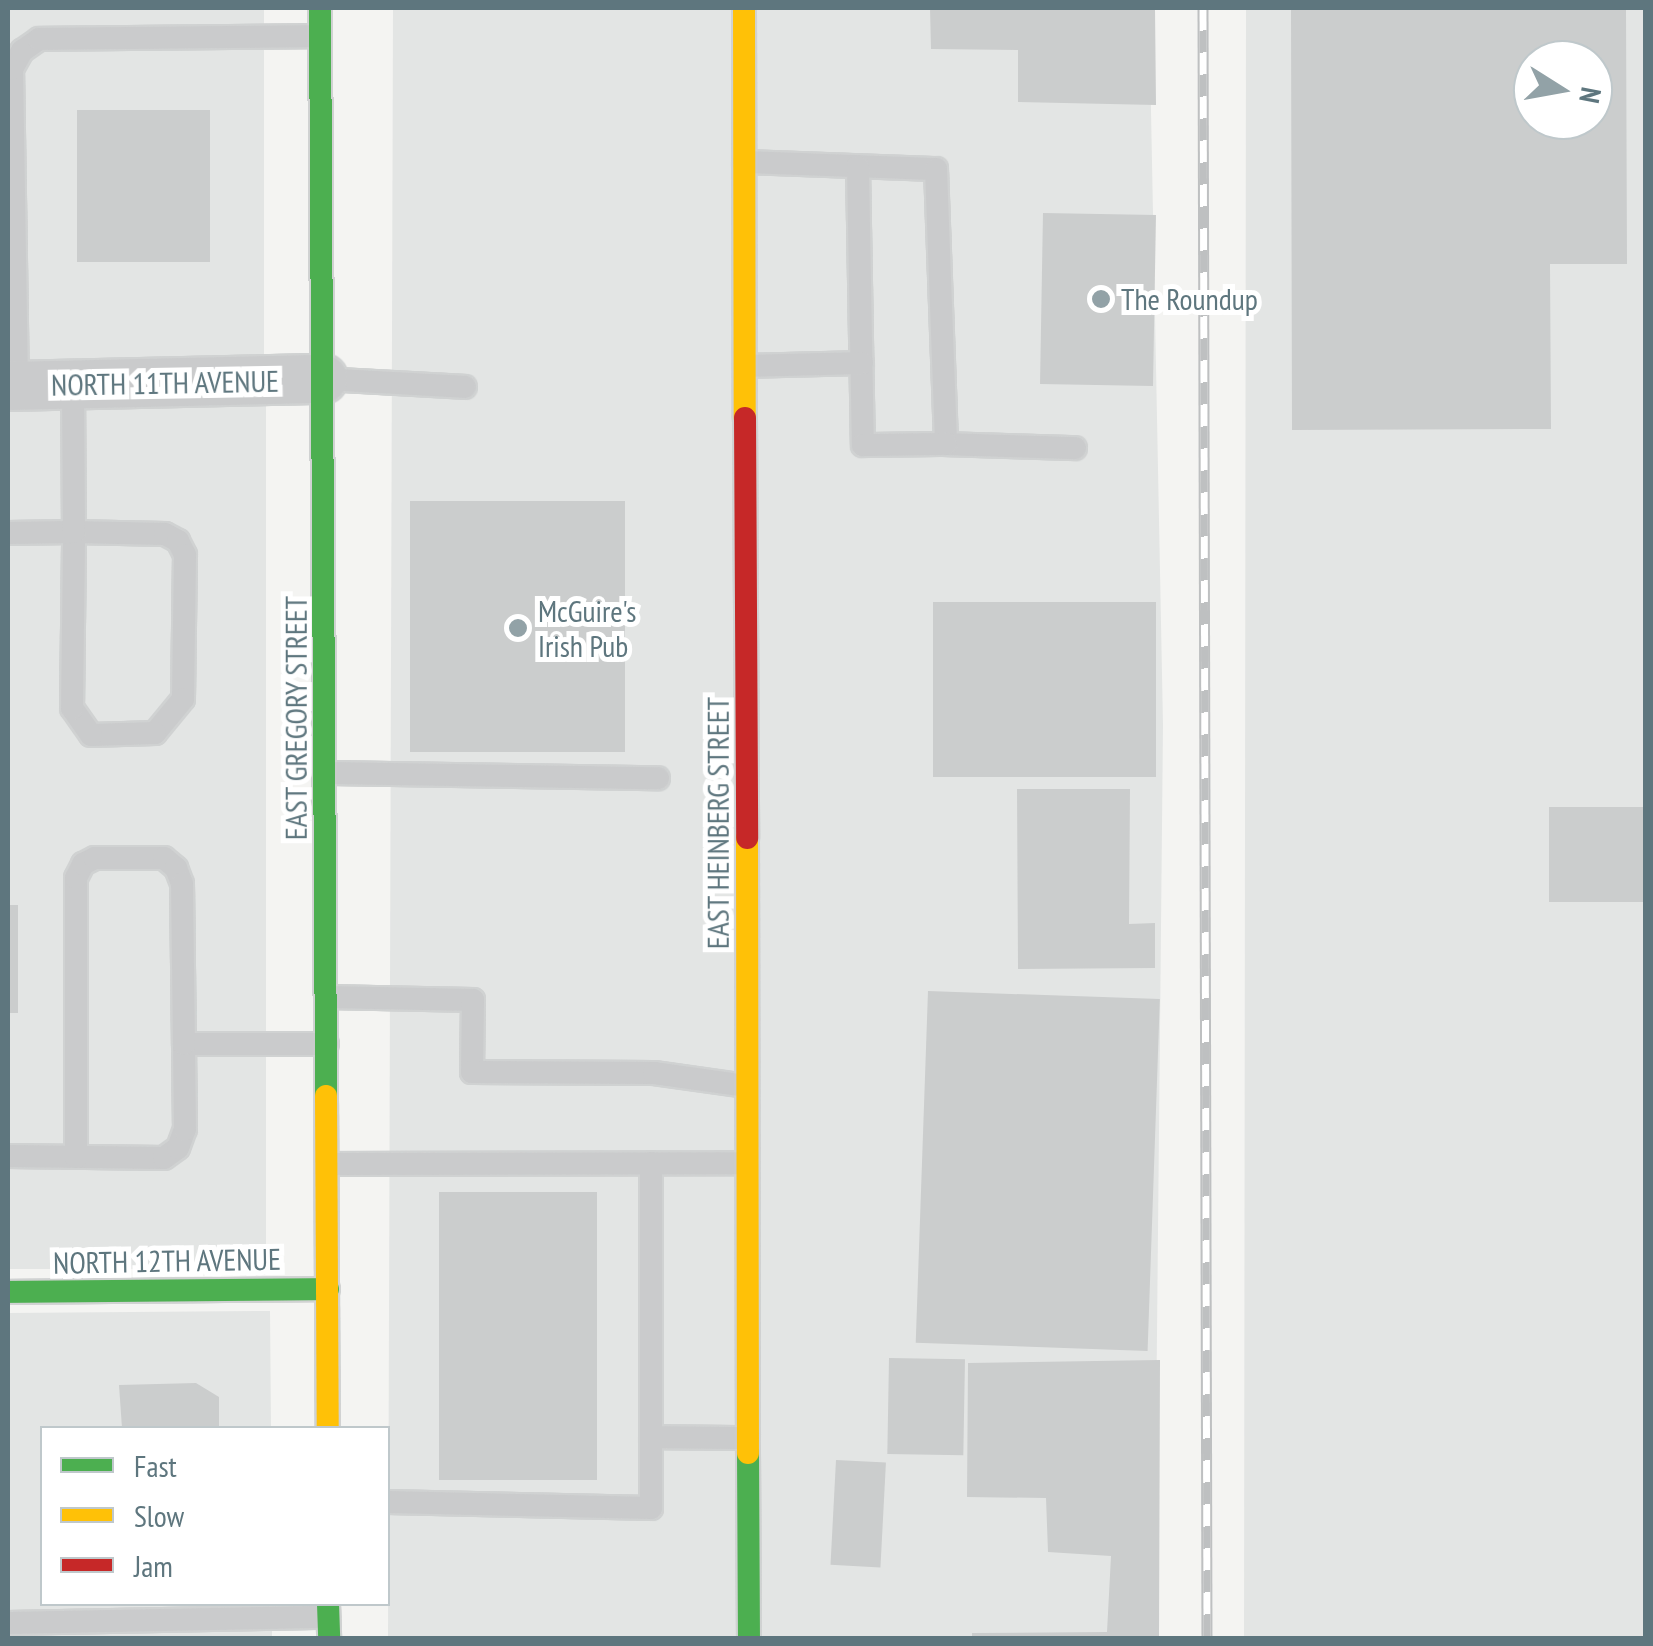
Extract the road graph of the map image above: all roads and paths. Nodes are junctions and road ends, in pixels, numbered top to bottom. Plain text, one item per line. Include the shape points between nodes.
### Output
1 (320, 8) edge
2 (744, 8) edge
3 (320, 36) junction
4 (744, 162) junction
5 (858, 167) junction
6 (862, 363) junction
7 (746, 366) junction
8 (324, 379) junction
9 (12, 386) edge
10 (74, 386) junction
11 (465, 387) dead end
12 (946, 444) junction
13 (1075, 448) dead end
14 (74, 532) junction
15 (8, 533) edge
16 (326, 773) junction
17 (658, 778) dead end
18 (327, 998) junction
19 (184, 1044) junction
20 (327, 1044) junction
21 (747, 1086) junction
22 (8, 1156) edge
23 (76, 1157) junction
24 (651, 1163) junction
25 (747, 1163) junction
26 (328, 1164) junction
27 (328, 1289) junction
28 (8, 1292) edge
29 (328, 1426) edge
30 (651, 1437) junction
31 (748, 1438) junction
32 (390, 1502) edge
33 (329, 1620) edge
34 (8, 1623) edge
35 (749, 1638) edge

1 - 3 main road, EAST GREGORY STREET
2 - 4 main road, EAST HEINBERG STREET
3 - 8 main road, EAST GREGORY STREET
3 - 9 lane via 39,39 22,52 12,69
4 - 5 lane
4 - 7 main road, EAST HEINBERG STREET
5 - 6 lane
5 - 12 lane via 936,169
6 - 7 lane
6 - 12 lane via 863,445
7 - 21 main road, EAST HEINBERG STREET
8 - 10 street, NORTH 11TH AVENUE
8 - 11 lane
8 - 16 main road, EAST GREGORY STREET
9 - 10 street, NORTH 11TH AVENUE
10 - 14 lane
12 - 13 lane
14 - 14 lane via 72,708 91,735 155,734 184,699 185,555 165,534
14 - 15 lane
16 - 17 lane
16 - 18 main road, EAST GREGORY STREET
18 - 20 main road, EAST GREGORY STREET
18 - 21 lane via 473,1000 472,1072 654,1073
19 - 20 lane
19 - 23 lane via 178,1148 164,1158
19 - 23 lane via 182,884 176,868 164,858 95,858 83,864 76,878
20 - 26 main road, EAST GREGORY STREET
21 - 25 main road, EAST HEINBERG STREET
22 - 23 lane
24 - 25 lane
24 - 26 lane
24 - 30 lane
25 - 31 main road, EAST HEINBERG STREET
26 - 27 main road, EAST GREGORY STREET
27 - 28 main road, NORTH 12TH AVENUE
27 - 29 main road, EAST GREGORY STREET
30 - 31 lane
30 - 32 lane via 652,1508
31 - 35 main road, EAST HEINBERG STREET
33 - 34 lane

